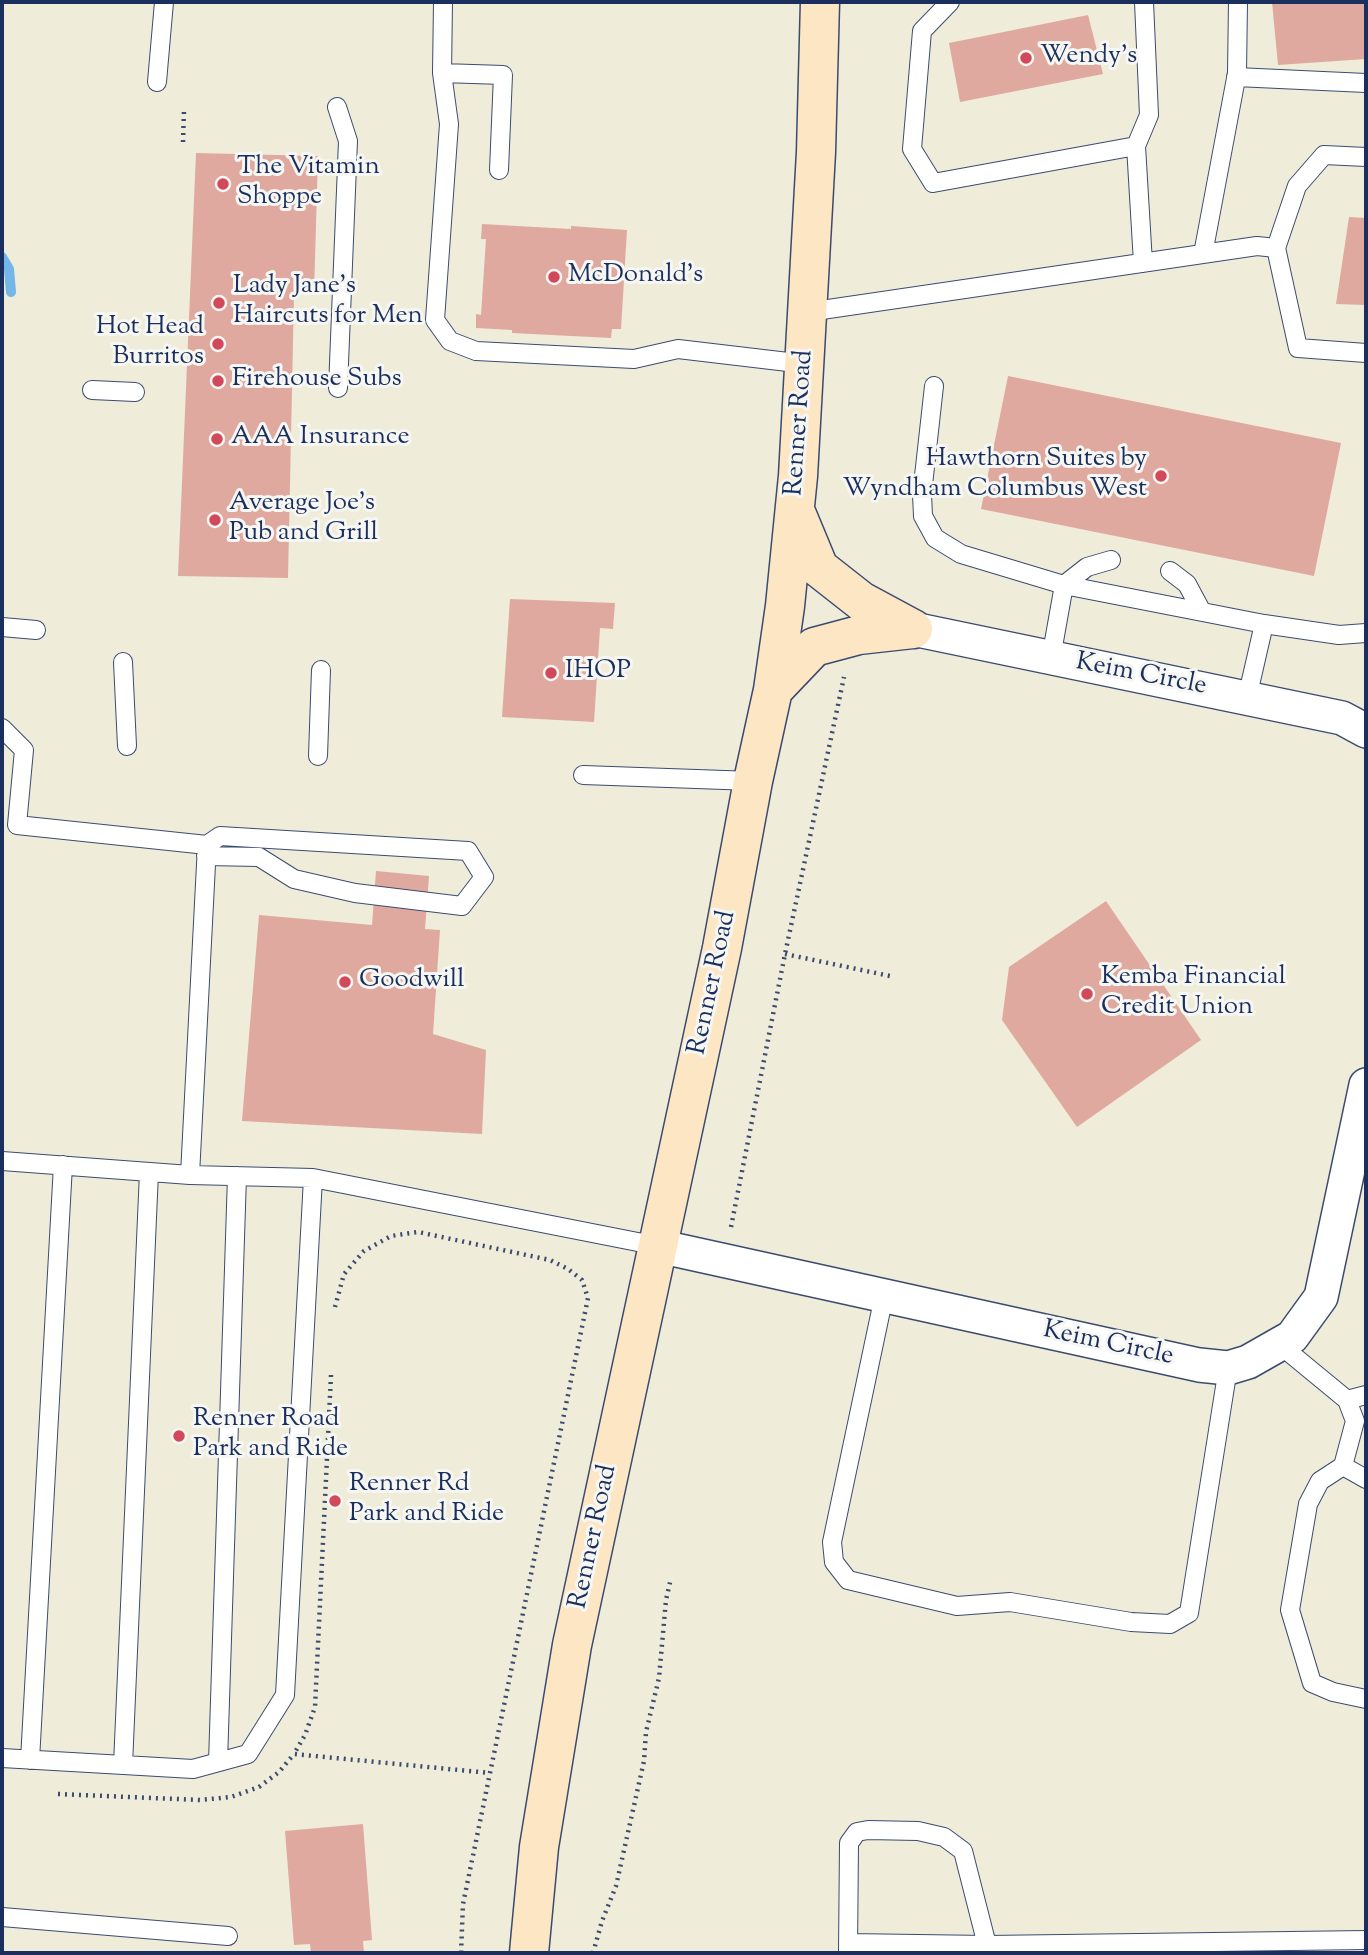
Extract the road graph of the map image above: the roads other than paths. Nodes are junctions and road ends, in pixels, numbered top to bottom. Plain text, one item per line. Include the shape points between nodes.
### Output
1 (164, 2) edge
2 (443, 2) edge
3 (820, 2) edge
4 (950, 2) edge
5 (1144, 2) edge
6 (1238, 2) edge
7 (442, 73) junction
8 (1236, 77) junction
9 (157, 82) dead end
10 (1366, 83) edge
11 (337, 107) dead end
12 (1136, 146) junction
13 (1366, 157) edge
14 (499, 170) dead end
15 (1276, 248) junction
16 (1203, 254) junction
17 (1143, 263) junction
18 (808, 312) junction
19 (1366, 353) edge
20 (805, 364) junction
21 (934, 386) dead end
22 (338, 388) dead end
23 (92, 390) dead end
24 (135, 392) dead end
25 (795, 510) junction
26 (1111, 560) dead end
27 (1170, 571) dead end
28 (1064, 585) junction
29 (1202, 612) junction
30 (1264, 624) junction
31 (2, 627) edge
32 (913, 628) junction
33 (36, 630) dead end
34 (1366, 633) edge
35 (1051, 658) junction
36 (123, 662) dead end
37 (321, 670) dead end
38 (773, 690) junction
39 (1247, 698) junction
40 (2, 728) edge
41 (1366, 731) edge
42 (127, 746) dead end
43 (318, 755) dead end
44 (583, 775) dead end
45 (753, 781) junction
46 (206, 851) junction
47 (1365, 1094) edge
48 (2, 1161) edge
49 (63, 1165) junction
50 (149, 1172) junction
51 (190, 1175) junction
52 (237, 1176) junction
53 (313, 1178) junction
54 (658, 1246) junction
55 (884, 1296) junction
56 (1279, 1344) junction
57 (1228, 1368) junction
58 (1366, 1395) edge
59 (1347, 1400) junction
60 (1343, 1466) junction
61 (1366, 1479) edge
62 (1366, 1699) edge
63 (2, 1758) edge
64 (30, 1760) junction
65 (218, 1762) junction
66 (123, 1765) junction
67 (2, 1917) edge
68 (228, 1936) dead end
69 (1366, 1940) edge
70 (986, 1945) junction
71 (848, 1948) edge
72 (528, 1953) edge

1 - 9 lane
2 - 7 lane
3 - 18 main road, Renner Road
4 - 12 lane via 922,31 912,149 933,183
5 - 12 lane via 1149,115
6 - 8 lane
7 - 14 lane via 503,75
7 - 20 lane via 449,124 435,320 450,341 476,351 634,359 678,349
8 - 10 lane
8 - 16 lane
11 - 22 lane via 348,141
12 - 17 lane
13 - 15 lane via 1324,155 1297,186
15 - 16 lane via 1257,246
15 - 19 lane via 1298,348
16 - 17 lane
17 - 18 lane
18 - 20 main road, Renner Road
20 - 25 main road, Renner Road
21 - 28 lane via 922,495 923,516 934,538 961,554
23 - 24 lane
25 - 32 main road via 819,568 861,601
25 - 38 main road, Renner Road
26 - 28 lane via 1087,568
27 - 29 lane via 1187,584
28 - 29 lane
28 - 35 lane
29 - 30 lane
30 - 34 lane via 1339,635
30 - 39 lane
31 - 33 lane
32 - 35 street, Keim Circle
32 - 38 main road via 814,647
35 - 39 street, Keim Circle
36 - 42 lane
37 - 43 lane
38 - 45 main road, Renner Road
39 - 41 street, Keim Circle via 1342,718
40 - 46 lane via 24,750 17,825
44 - 45 lane
45 - 54 main road, Renner Road
46 - 46 lane via 259,857 294,879 462,906 485,877 468,851 220,836
46 - 51 lane
47 - 56 street, Keim Circle via 1321,1297 1292,1337
48 - 49 lane
49 - 50 lane
49 - 64 lane
50 - 51 lane
50 - 66 lane
51 - 52 lane
52 - 53 lane
52 - 65 lane
53 - 54 lane
53 - 65 lane via 285,1695 248,1754
54 - 55 street, Keim Circle
54 - 72 main road, Renner Road via 572,1645 539,1847
55 - 57 street, Keim Circle
55 - 57 lane via 832,1542 834,1562 848,1580 957,1606 1010,1602 1170,1624 1189,1613
56 - 57 street, Keim Circle
56 - 59 lane
58 - 59 lane
59 - 60 lane via 1354,1421
60 - 61 lane
60 - 62 lane via 1320,1481 1308,1504 1290,1610 1312,1683
63 - 64 lane
64 - 66 lane
65 - 66 lane via 193,1769
67 - 68 lane
69 - 70 lane
70 - 71 lane
70 - 71 lane via 963,1851 944,1837 918,1831 869,1830 857,1832 849,1843

